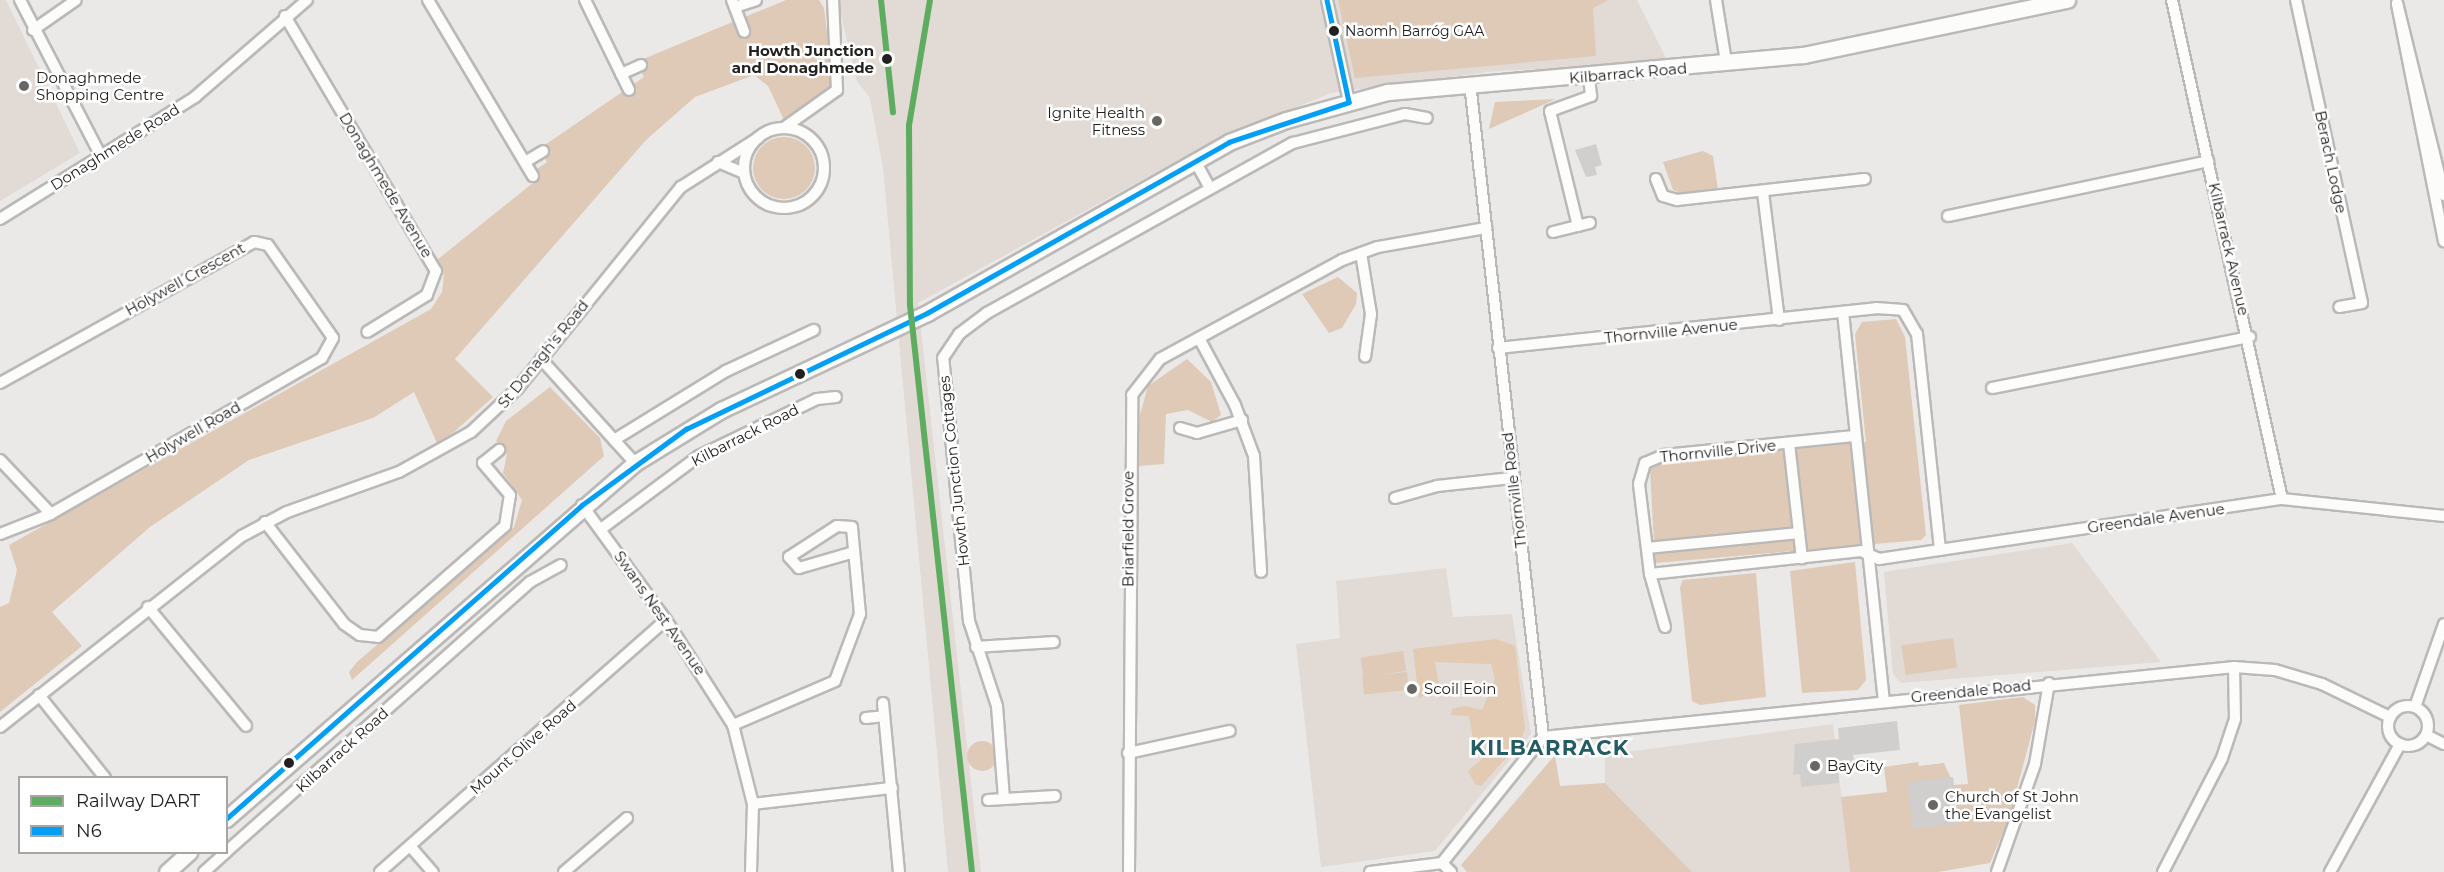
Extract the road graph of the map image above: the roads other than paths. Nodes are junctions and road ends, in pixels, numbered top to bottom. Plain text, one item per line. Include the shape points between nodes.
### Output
1 (20, 0) edge
2 (76, 0) edge
3 (307, 0) edge
4 (428, 0) edge
5 (585, 0) edge
6 (756, 0) edge
7 (833, 0) edge
8 (1327, 0) edge
9 (1716, 0) edge
10 (2067, 0) edge
11 (2172, 0) edge
12 (2296, 0) edge
13 (2397, 2) edge
14 (734, 4) edge
15 (285, 16) junction
16 (33, 30) junction
17 (744, 32) dead end
18 (1726, 62) junction
19 (641, 65) dead end
20 (621, 74) junction
21 (1589, 77) junction
22 (1470, 83) junction
23 (629, 90) dead end
24 (1349, 102) junction
25 (1427, 118) dead end
26 (785, 128) junction
27 (758, 138) junction
28 (543, 152) dead end
29 (101, 156) junction
30 (1195, 161) junction
31 (2208, 161) junction
32 (525, 162) junction
33 (718, 162) junction
34 (744, 172) junction
35 (533, 176) dead end
36 (1656, 179) dead end
37 (1865, 179) dead end
38 (1209, 186) junction
39 (1763, 192) junction
40 (2444, 195) edge
41 (1948, 216) dead end
42 (0, 219) edge
43 (1590, 223) dead end
44 (1578, 226) junction
45 (1486, 228) junction
46 (1553, 232) dead end
47 (2444, 241) edge
48 (1361, 253) junction
49 (2339, 307) dead end
50 (1843, 312) junction
51 (1779, 320) junction
52 (814, 330) dead end
53 (367, 332) dead end
54 (2250, 337) junction
55 (1199, 338) junction
56 (331, 344) joint
57 (1498, 348) junction
58 (1365, 357) dead end
59 (541, 359) junction
60 (0, 384) edge
61 (1992, 388) dead end
62 (836, 397) dead end
63 (1242, 420) junction
64 (1180, 428) dead end
65 (1854, 436) junction
66 (614, 440) junction
67 (1789, 443) junction
68 (499, 450) dead end
69 (0, 460) edge
70 (635, 463) junction
71 (1512, 478) junction
72 (1395, 498) dead end
73 (2282, 499) junction
74 (582, 505) junction
75 (51, 514) junction
76 (2444, 516) edge
77 (265, 522) junction
78 (601, 529) junction
79 (1799, 533) junction
80 (0, 534) edge
81 (1647, 548) junction
82 (1940, 550) junction
83 (854, 552) junction
84 (1870, 555) junction
85 (1802, 558) junction
86 (561, 565) dead end
87 (1261, 572) dead end
88 (1650, 574) junction
89 (147, 607) junction
90 (666, 620) junction
91 (2444, 624) edge
92 (1665, 627) dead end
93 (442, 629) junction
94 (1054, 642) dead end
95 (458, 647) junction
96 (976, 647) junction
97 (2234, 667) junction
98 (2049, 683) junction
99 (39, 695) junction
100 (1884, 700) junction
101 (883, 703) dead end
102 (2415, 707) junction
103 (884, 716) junction
104 (2390, 717) junction
105 (866, 718) dead end
106 (733, 725) junction
107 (246, 726) dead end
108 (0, 727) edge
109 (1230, 731) dead end
110 (2426, 735) junction
111 (1543, 737) junction
112 (2400, 744) junction
113 (2444, 744) edge
114 (1128, 753) junction
115 (104, 776) edge
116 (892, 788) junction
117 (1055, 796) dead end
118 (1004, 799) junction
119 (988, 800) dead end
120 (753, 804) junction
121 (228, 817) edge
122 (627, 818) dead end
123 (410, 846) junction
124 (228, 850) edge
125 (187, 854) edge
126 (224, 854) edge
127 (1442, 863) junction
128 (166, 872) edge
129 (204, 872) edge
130 (380, 872) edge
131 (434, 872) edge
132 (564, 872) edge
133 (752, 872) edge
134 (895, 872) edge
135 (1129, 872) edge
136 (1370, 872) edge
137 (1451, 872) edge
138 (1997, 872) edge
139 (2163, 872) edge
140 (2330, 872) edge

1 - 16 street
2 - 16 street
3 - 15 street, Donaghmede Road
4 - 32 street
5 - 20 street
6 - 14 street
7 - 26 street, St Donagh's Road via 837,90
8 - 24 street
9 - 18 street
10 - 18 main road, Kilbarrack Road via 1859,46
11 - 31 street, Kilbarrack Avenue
12 - 49 street, Berach Lodge via 2362,303
13 - 40 street
13 - 47 street
14 - 17 street
15 - 29 street, Donaghmede Road via 195,97
15 - 53 street, Donaghmede Avenue via 436,271 427,295
16 - 29 street
18 - 21 main road, Kilbarrack Road
19 - 20 street
20 - 23 street
21 - 22 main road, Kilbarrack Road
21 - 44 street via 1590,96 1550,111
22 - 24 main road, Kilbarrack Road
22 - 45 street, Thornville Road
24 - 30 main road, Kilbarrack Road via 1286,120
25 - 38 street via 1405,114 1342,127 1293,143
26 - 27 street, St Donagh's Road
26 - 34 street via 810,136 819,146 825,172 814,195 778,208 755,196
27 - 33 street, St Donagh's Road
27 - 34 street via 745,159
28 - 32 street
29 - 42 street, Donaghmede Road
30 - 38 street
30 - 70 main road, Kilbarrack Road via 927,313 721,410
31 - 41 street
31 - 54 street, Kilbarrack Avenue
32 - 35 street
33 - 34 street
33 - 59 street, St Donagh's Road via 666,204
36 - 39 street via 1663,196 1677,200
37 - 39 street
38 - 96 street, Howth Junction Cottages via 987,313 959,334 943,358
39 - 51 street
43 - 44 street
44 - 46 street
45 - 48 street, Briarfield Grove
45 - 57 street, Thornville Road
48 - 55 street, Briarfield Grove
48 - 58 street via 1371,314
50 - 51 street, Thornville Avenue
50 - 65 street
50 - 82 street, Thornville Avenue via 1892,308 1914,322
51 - 57 street, Thornville Avenue
52 - 66 street via 726,371
54 - 61 street
54 - 73 street, Kilbarrack Avenue
55 - 63 street
55 - 114 street, Briarfield Grove via 1160,359 1132,395
56 - 60 street, Holywell Crescent via 327,325 284,266 268,245 254,242
56 - 75 street, Holywell Road via 322,358
57 - 71 street, Thornville Road
59 - 66 street
59 - 77 street, St Donagh's Road via 496,412 451,445 399,472
62 - 78 street, Kilbarrack Road via 817,399 699,456
63 - 64 street via 1197,433
63 - 87 street via 1254,456
65 - 67 street, Thornville Drive
65 - 84 street
66 - 70 street
67 - 79 street
67 - 81 street, Thornville Drive via 1664,455 1645,463 1639,484
68 - 77 street via 483,463 510,495 506,526 378,637 360,635 344,624
69 - 75 street
70 - 74 main road, Kilbarrack Road
71 - 72 street via 1437,486
71 - 111 street, Thornville Road
73 - 76 street, Greendale Avenue
73 - 82 street, Greendale Avenue
74 - 78 street, Swans Nest Avenue
74 - 93 main road, Kilbarrack Road
75 - 80 street, Holywell Road
77 - 89 street, St Donagh's Road
78 - 90 street, Swans Nest Avenue
79 - 81 street
79 - 85 street
81 - 88 street, Thornville Drive
82 - 84 street, Greendale Avenue via 1879,559
83 - 83 street via 848,523 789,557 799,567
83 - 106 street via 860,614 835,681
84 - 85 street, Greendale Avenue
84 - 100 street
85 - 88 street, Greendale Avenue
86 - 95 street, Kilbarrack Road via 530,582
88 - 92 street, Thornville Drive
89 - 99 street, St Donagh's Road
89 - 107 street
90 - 106 street, Swans Nest Avenue
90 - 123 street, Mount Olive Road
91 - 102 street
93 - 95 street
93 - 121 main road, Kilbarrack Road
94 - 96 street
95 - 124 street, Kilbarrack Road
96 - 118 street, Howth Junction Cottages via 997,706
97 - 98 street, Greendale Road
97 - 104 street, Greendale Road via 2275,670 2322,684
97 - 139 street via 2235,718 2222,758
98 - 100 street, Greendale Road
98 - 138 street via 2036,764
99 - 108 street, St Donagh's Road
99 - 115 street
100 - 111 street, Greendale Road
101 - 103 street
102 - 104 street via 2401,707
102 - 110 street via 2427,719
103 - 105 street
103 - 116 street
104 - 112 street via 2389,732
106 - 120 street, Swans Nest Avenue
109 - 114 street
110 - 112 street via 2415,744
110 - 113 street
111 - 127 street
112 - 140 street
114 - 135 street, Briarfield Grove
116 - 120 street
116 - 134 street
117 - 118 street
118 - 119 street
120 - 133 street, Swans Nest Avenue
122 - 132 street
123 - 130 street, Mount Olive Road
123 - 131 street
125 - 128 main road
126 - 129 street, Kilbarrack Road
127 - 136 street
127 - 137 street

